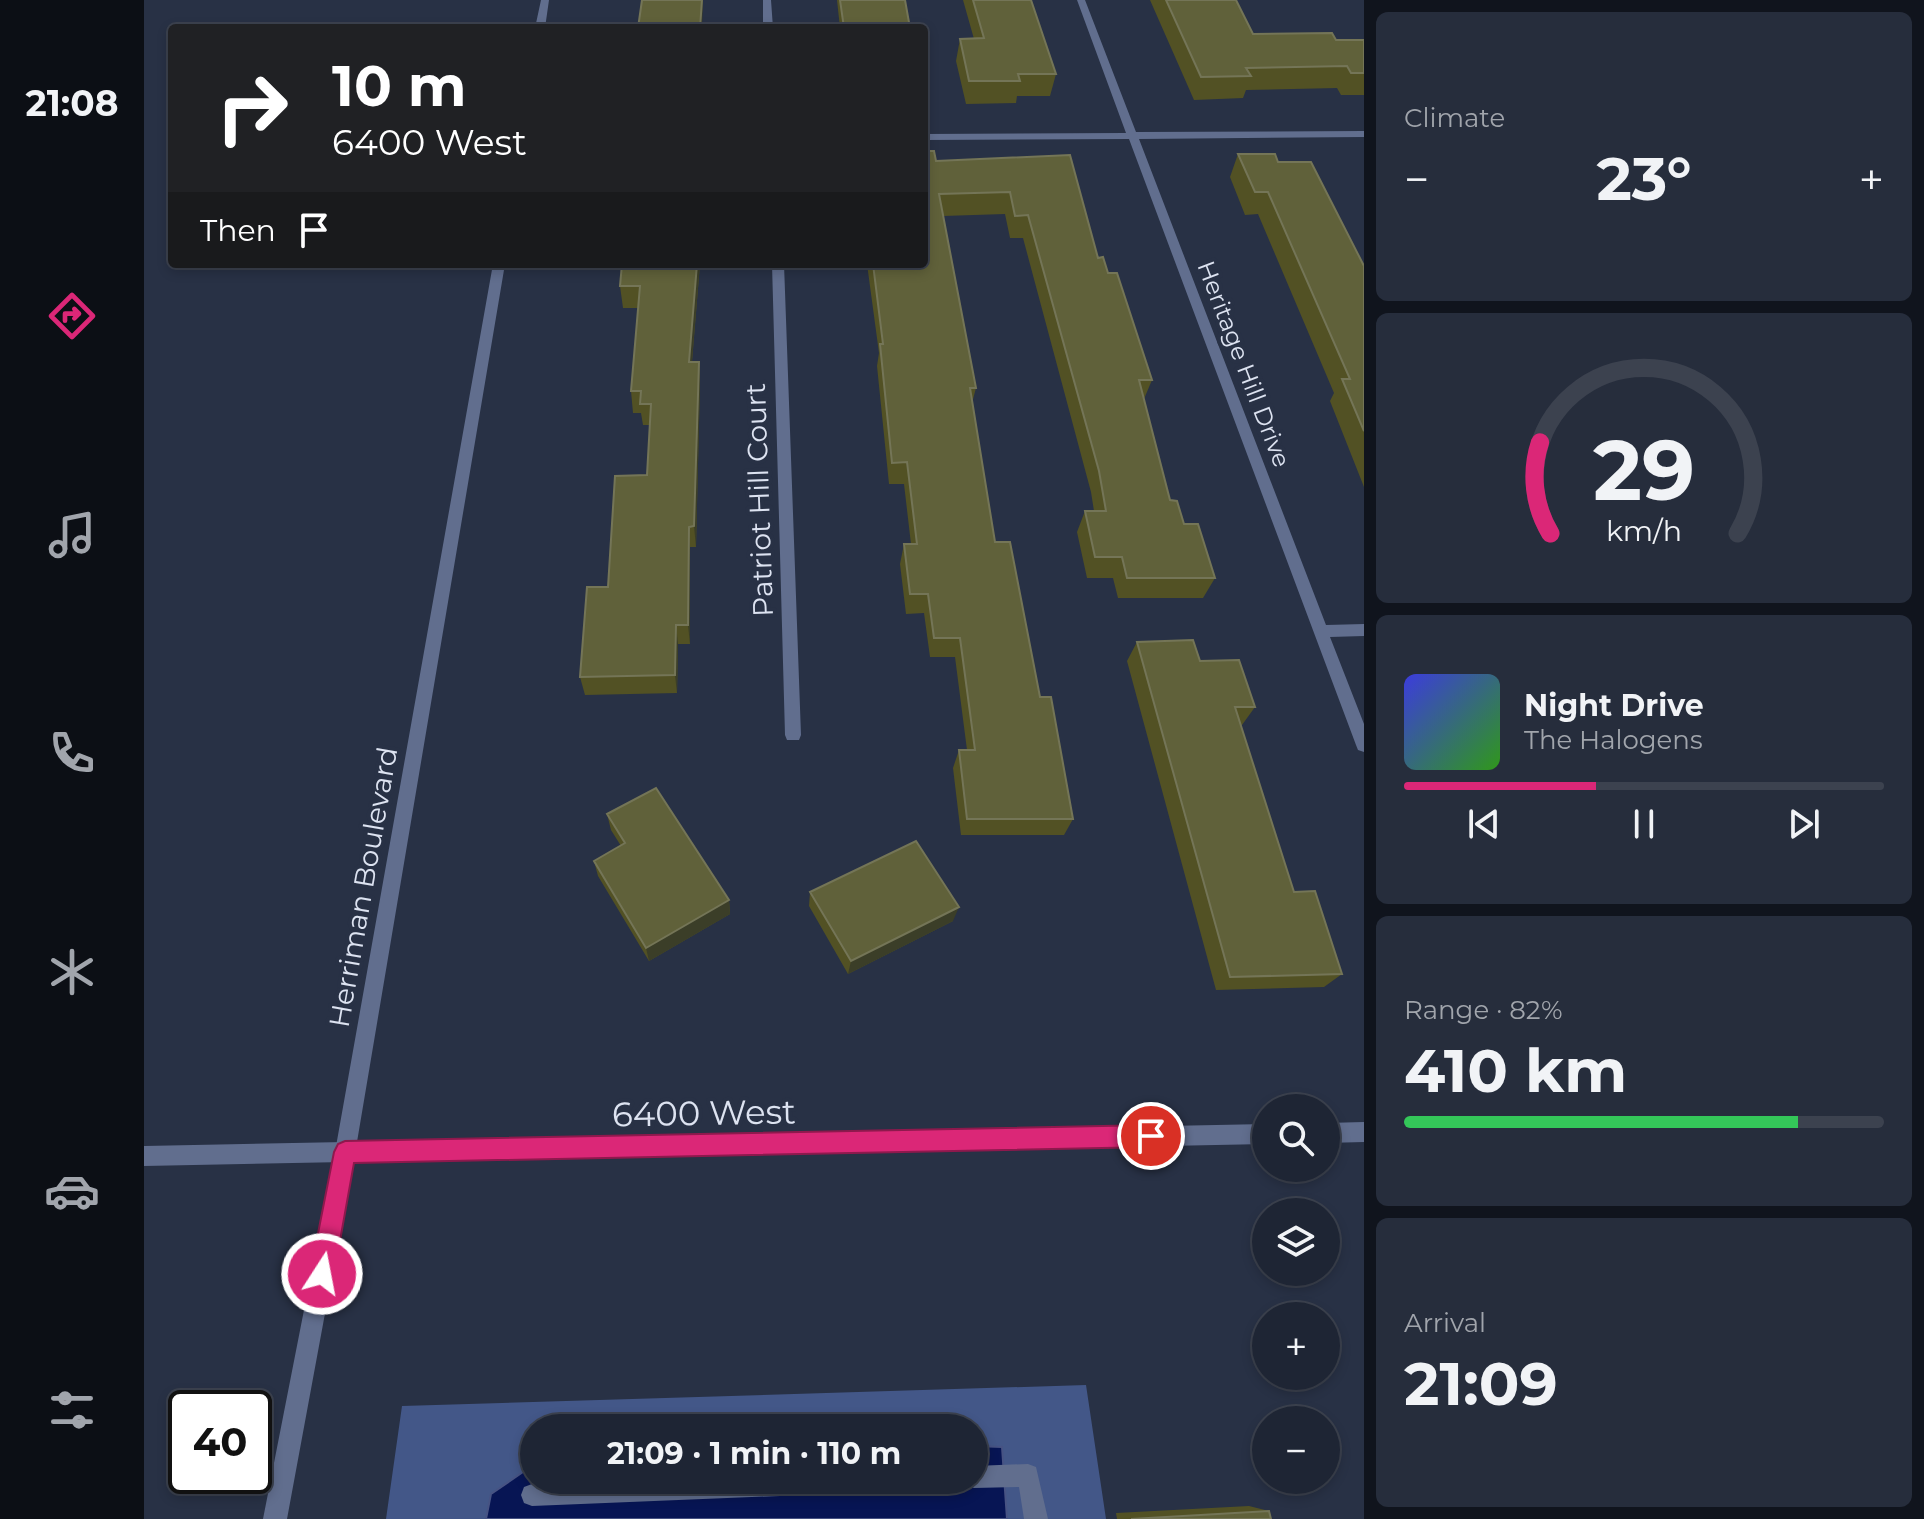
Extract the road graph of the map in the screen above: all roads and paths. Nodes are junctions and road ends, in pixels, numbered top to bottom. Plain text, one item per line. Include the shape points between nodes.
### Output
1 (545, 0) edge
2 (767, 0) edge
3 (1081, 0) edge
4 (541, 24) edge
5 (768, 24) edge
6 (1364, 134) edge
7 (1133, 136) junction
8 (928, 137) edge
9 (498, 268) edge
10 (778, 268) edge
11 (1364, 630) edge
12 (1323, 631) junction
13 (793, 735) dead end
14 (1364, 745) edge
15 (1364, 1132) edge
16 (1340, 1133) edge
17 (1252, 1134) edge
18 (345, 1152) junction
19 (144, 1156) edge
20 (988, 1476) edge
21 (557, 1494) edge
22 (532, 1495) dead end
23 (275, 1519) edge
24 (1036, 1519) edge

1 - 4 street
2 - 5 street
3 - 7 street, Heritage Hill Drive
6 - 7 street
7 - 8 street
7 - 12 street, Heritage Hill Drive
9 - 18 street, Herriman Boulevard
10 - 13 street, Patriot Hill Court
11 - 12 street
12 - 14 street, Heritage Hill Drive
15 - 16 street
17 - 18 street, 6400 West
18 - 19 street, 6400 West
18 - 23 street, Herriman Boulevard
20 - 24 street via 1028,1475
21 - 22 street

